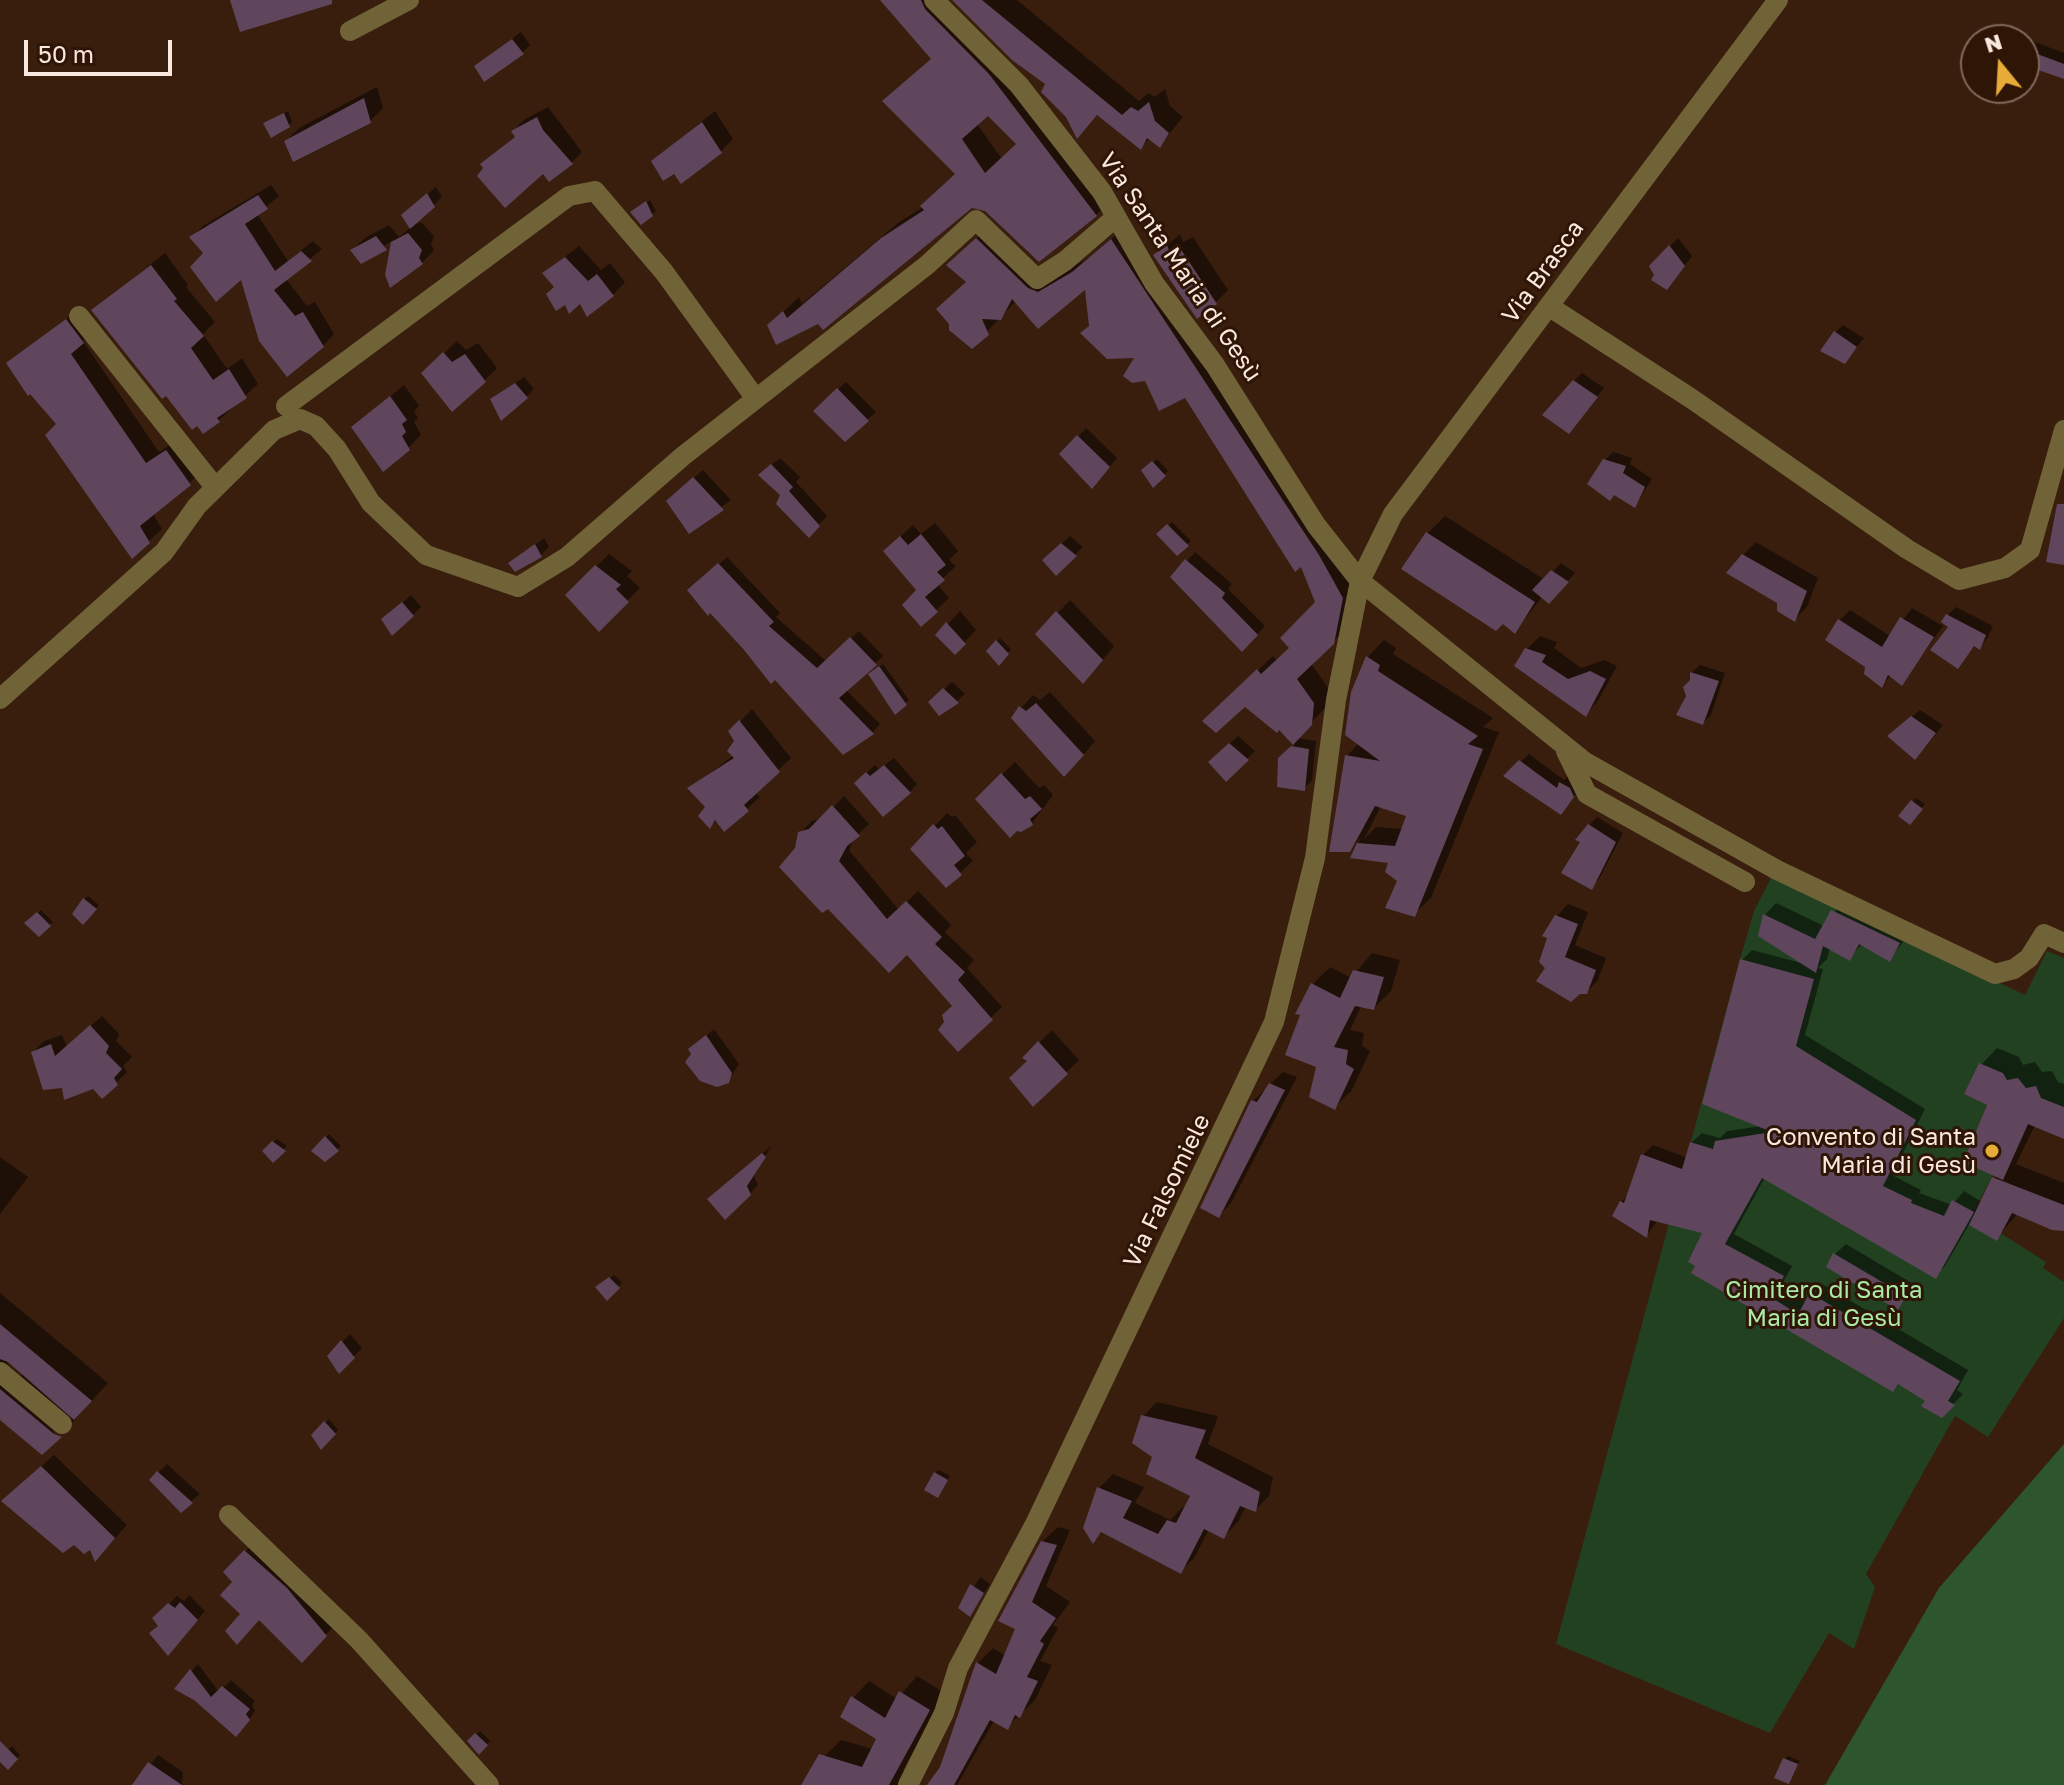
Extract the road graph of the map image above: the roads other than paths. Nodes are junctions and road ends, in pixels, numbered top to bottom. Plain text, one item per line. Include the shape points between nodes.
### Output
1 (409, 0) edge
2 (934, 0) edge
3 (1778, 0) edge
4 (350, 31) dead end
5 (1116, 217) junction
6 (1550, 307) junction
7 (79, 316) dead end
8 (756, 399) junction
9 (286, 406) dead end
10 (2064, 430) edge
11 (215, 487) junction
12 (1360, 581) junction
13 (0, 699) edge
14 (1565, 747) junction
15 (1745, 882) dead end
16 (2064, 943) edge
17 (0, 1372) edge
18 (62, 1424) dead end
19 (229, 1515) dead end
20 (489, 1785) edge
21 (908, 1785) edge

1 - 4 street
2 - 5 street, Via Santa Maria di Gesù via 1019,85
3 - 6 street, Via Brasca
5 - 8 street via 1037,279 976,220
5 - 12 street, Via Santa Maria di Gesù via 1154,283 1215,365 1316,525
6 - 10 street via 1959,580 2005,568 2030,550
6 - 12 street, Via Brasca via 1393,514
7 - 11 street
8 - 9 street via 664,272 595,191 569,196
8 - 11 street via 567,557 518,587 426,555 371,503 316,426 300,419 274,430
11 - 13 street via 164,552
12 - 14 street, Via Santa Maria di Gesù
12 - 21 street, Via Falsomiele via 1336,700 1315,858 1274,1022 1035,1524 958,1668 944,1713
14 - 15 street via 1587,794
14 - 16 street, Via Santa Maria di Gesù via 1777,870 1995,974 2029,958 2044,934
17 - 18 street
19 - 20 street via 359,1640

